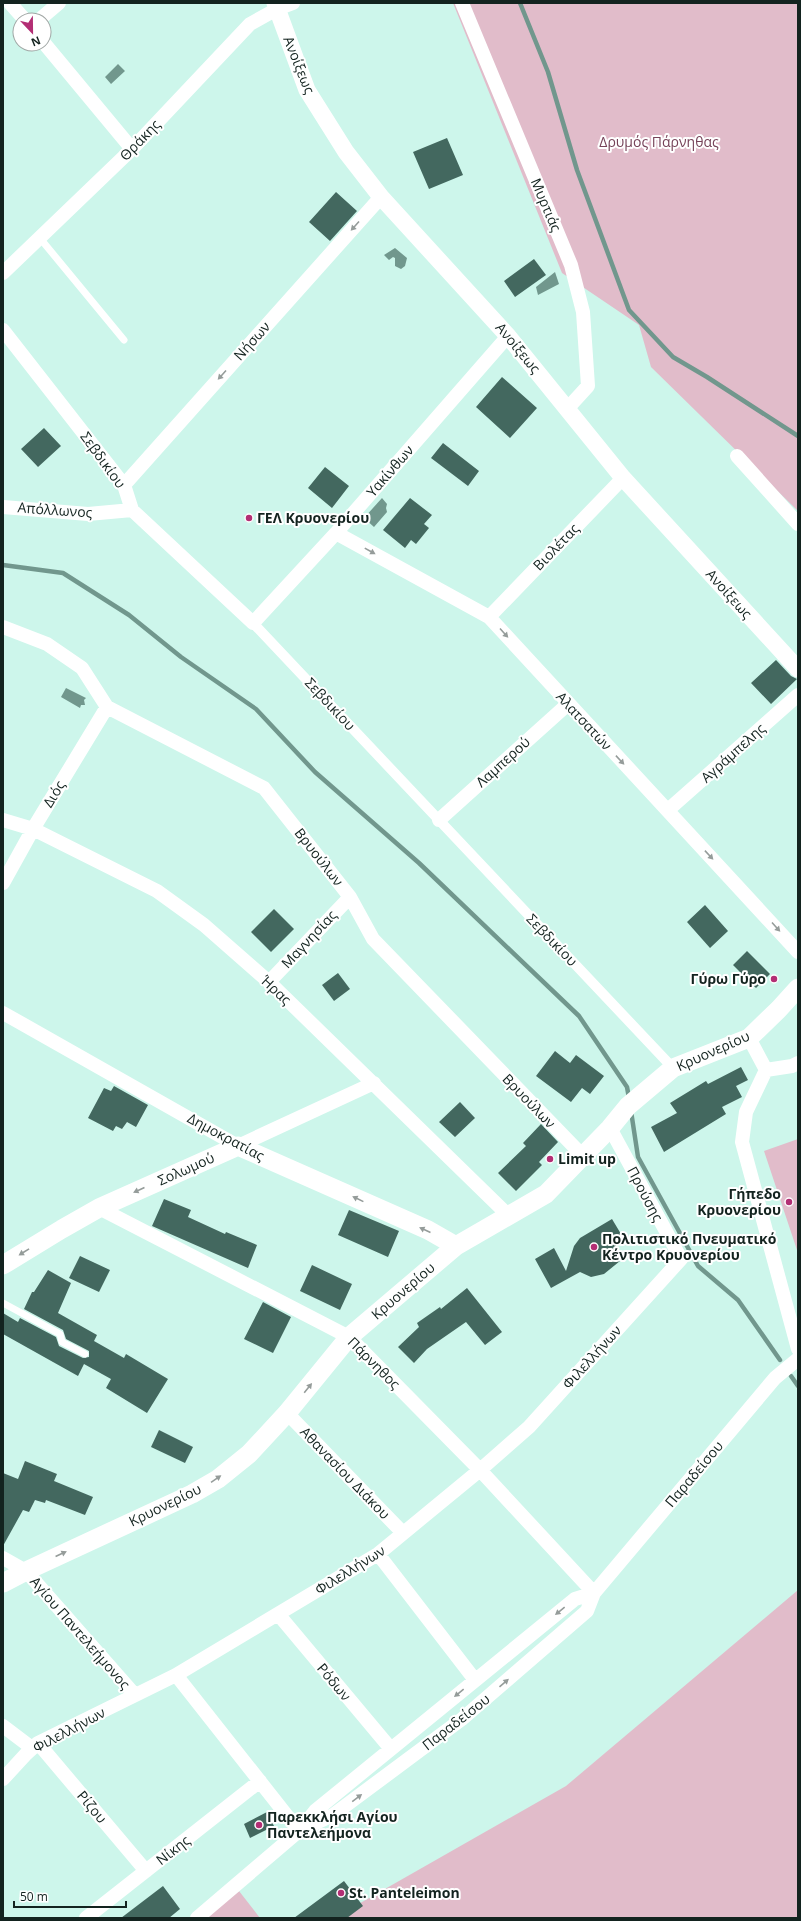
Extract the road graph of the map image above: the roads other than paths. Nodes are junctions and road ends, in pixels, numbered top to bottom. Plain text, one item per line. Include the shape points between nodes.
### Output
1 (10, 3) edge
2 (59, 3) edge
3 (462, 3) edge
4 (282, 5) edge
5 (18, 12) edge
6 (48, 12) edge
7 (51, 52) edge
8 (132, 149) junction
9 (381, 197) junction
10 (40, 237) junction
11 (3, 272) edge
12 (3, 330) edge
13 (508, 336) junction
14 (124, 340) dead end
15 (567, 409) junction
16 (737, 456) dead end
17 (623, 478) junction
18 (124, 485) junction
19 (3, 507) edge
20 (132, 510) junction
21 (798, 524) edge
22 (336, 533) junction
23 (489, 617) junction
24 (253, 623) junction
25 (3, 627) edge
26 (798, 668) edge
27 (798, 695) edge
28 (568, 704) junction
29 (107, 707) junction
30 (668, 810) junction
31 (3, 820) edge
32 (438, 820) junction
33 (33, 829) junction
34 (3, 883) edge
35 (350, 896) junction
36 (798, 952) edge
37 (269, 982) junction
38 (798, 988) edge
39 (3, 1013) edge
40 (748, 1038) junction
41 (798, 1063) edge
42 (673, 1068) junction
43 (766, 1070) junction
44 (374, 1084) junction
45 (610, 1128) junction
46 (238, 1146) junction
47 (583, 1156) junction
48 (99, 1208) junction
49 (509, 1216) junction
50 (456, 1246) junction
51 (681, 1259) joint
52 (3, 1265) edge
53 (3, 1303) edge
54 (349, 1337) junction
55 (798, 1349) edge
56 (85, 1354) dead end
57 (798, 1359) edge
58 (287, 1413) junction
59 (480, 1470) junction
60 (404, 1533) junction
61 (378, 1554) junction
62 (3, 1558) edge
63 (26, 1571) junction
64 (3, 1583) edge
65 (594, 1593) junction
66 (278, 1614) junction
67 (176, 1675) junction
68 (475, 1680) junction
69 (135, 1695) junction
70 (3, 1726) edge
71 (35, 1746) junction
72 (391, 1749) junction
73 (3, 1779) edge
74 (260, 1781) junction
75 (299, 1831) junction
76 (146, 1871) junction
77 (86, 1918) edge
78 (197, 1918) edge

1 - 5 street
2 - 6 street
3 - 15 street, Μυρτιάς via 571,265 583,312 588,386
4 - 8 street, Θράκης via 250,24
4 - 9 street, Ανοίξεως via 307,90 346,152
7 - 8 street
8 - 10 street, Θράκης
9 - 13 street, Ανοίξεως
9 -> 18 street, Νήσων
10 - 11 street, Θράκης
10 - 14 lane
12 - 18 street, Σεβδικίου
13 - 15 street, Ανοίξεως
13 - 22 street, Υακίνθων
15 - 17 street, Ανοίξεως
16 - 21 street
17 - 23 street, Βιολέτας
17 - 26 street, Ανοίξεως
18 - 20 street, Σεβδικίου
19 - 20 street, Απόλλωνος via 88,514
20 - 24 street, Σεβδικίου
22 -> 23 street, Αλατσατών
22 - 24 street, Υακίνθων
23 -> 28 street, Αλατσατών
24 - 32 street, Σεβδικίου
25 - 29 street via 47,644 82,668
27 - 30 street, Αγράμπελης
28 -> 30 street, Αλατσατών
28 - 32 street, Λαμπερού
29 - 33 street, Διός
29 - 35 street, Βρυούλων via 264,788
30 -> 36 street, Αλατσατών
31 - 33 street, Ήρας
32 - 42 street, Σεβδικίου
33 - 34 street, Διός
33 - 37 street, Ήρας via 157,891 204,925
35 - 37 street, Μαγνησίας
35 - 47 street, Βρυούλων via 373,939
37 - 44 street, Ήρας
38 - 40 main road, Κρυονερίου
39 - 46 street, Δημοκρατίας
40 - 42 main road, Κρυονερίου
40 - 43 street
41 - 43 street
42 - 45 main road, Κρυονερίου via 628,1106
43 - 55 street via 746,1112 742,1142
44 - 46 street, Σολωμού
44 - 49 street, Ήρας
45 - 47 main road, Κρυονερίου
45 - 51 street, Προύσης
46 -> 48 main road, Σολωμού
50 -> 46 main road, Δημοκρατίας via 428,1230
47 - 49 main road, Κρυονερίου via 546,1194
48 -> 52 main road, Σολωμού
48 - 54 street, Πάρνηθος
49 - 50 main road, Κρυονερίου
50 - 54 main road, Κρυονερίου
51 - 59 street, Φιλελλήνων via 529,1427
53 - 56 lane via 60,1334 62,1342
58 -> 54 main road, Κρυονερίου
54 - 59 street, Πάρνηθος
57 - 65 street, Παραδείσου via 775,1378
58 - 60 street, Αθανασίου Διάκου
63 -> 58 main road, Κρυονερίου via 192,1494 212,1482 249,1454
59 - 60 street, Φιλελλήνων
59 - 65 street, Πάρνηθος
60 - 61 street, Φιλελλήνων
61 - 66 street, Φιλελλήνων
61 - 68 street
62 - 63 street, Αγίου Παντελεήμονος
63 - 64 main road, Κρυονερίου
63 - 69 street, Αγίου Παντελεήμονος
65 -> 68 street, Παραδείσου via 575,1599
75 -> 65 street, Παραδείσου via 333,1815 462,1719 587,1611
66 - 67 street, Φιλελλήνων
66 - 72 street, Ρόδων
67 - 69 street, Φιλελλήνων
67 - 74 street
68 -> 72 street, Παραδείσου
69 - 71 street, Φιλελλήνων
70 - 71 street, Ρίζου
71 - 73 street, Φιλελλήνων
71 - 76 street, Ρίζου
72 - 75 street, Παραδείσου via 315,1811
74 - 75 street
74 - 76 street, Νίκης
75 - 78 street, Παραδείσου
76 - 77 street, Νίκης

